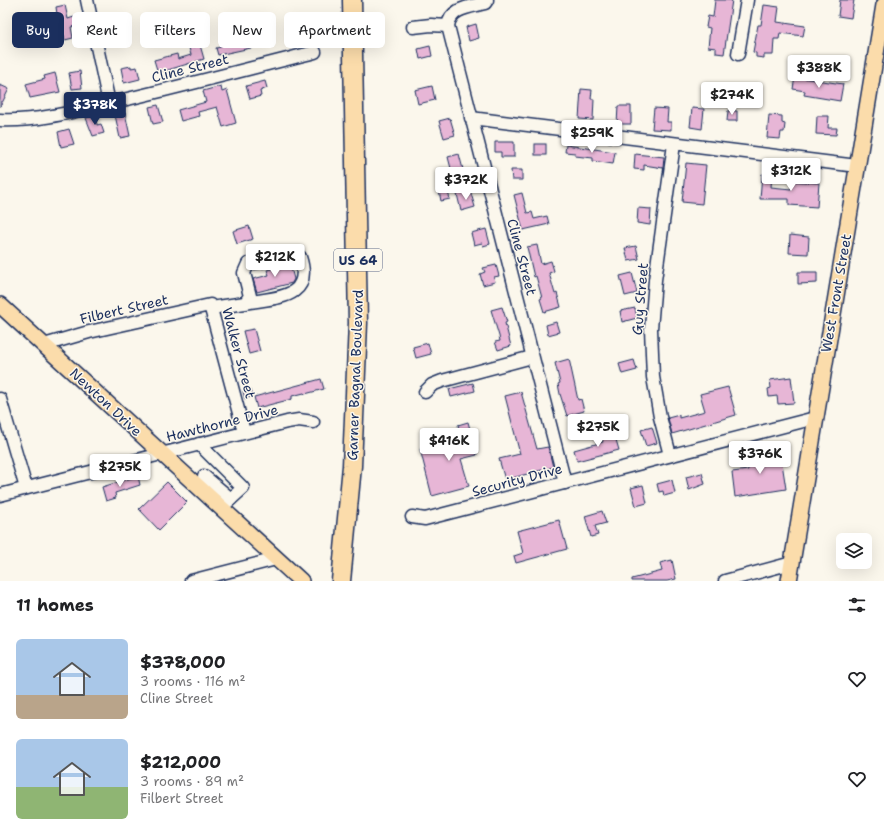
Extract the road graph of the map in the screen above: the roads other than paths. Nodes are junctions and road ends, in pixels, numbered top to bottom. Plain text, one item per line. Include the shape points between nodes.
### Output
1 (87, 0) edge
2 (352, 0) edge
3 (487, 0) edge
4 (747, 0) edge
5 (884, 5) edge
6 (448, 26) junction
7 (413, 27) dead end
8 (315, 52) dead end
9 (738, 54) dead end
10 (109, 103) junction
11 (471, 118) junction
12 (0, 120) edge
13 (674, 144) junction
14 (857, 166) junction
15 (245, 303) junction
16 (0, 304) edge
17 (211, 306) junction
18 (44, 344) junction
19 (532, 357) junction
20 (425, 392) dead end
21 (0, 398) edge
22 (815, 418) junction
23 (313, 422) dead end
24 (244, 432) junction
25 (199, 444) junction
26 (162, 454) junction
27 (670, 455) junction
28 (218, 463) junction
29 (200, 481) junction
30 (565, 483) junction
31 (26, 488) junction
32 (0, 495) edge
33 (226, 504) junction
34 (412, 517) dead end
35 (276, 559) junction
36 (792, 563) junction
37 (191, 581) edge
38 (301, 581) edge
39 (341, 581) edge
40 (725, 581) edge
41 (789, 581) edge

1 - 10 street
2 - 39 highway, Garner Bagnal Boulevard / US 64 via 358,323 352,466
3 - 6 street via 485,3 454,13 449,19
4 - 9 street
5 - 14 main road, West Front Street
6 - 7 street
6 - 11 street, Cline Street
8 - 10 street, Cline Street
10 - 12 street, Cline Street via 35,119
11 - 13 street
11 - 19 street, Cline Street
13 - 14 street
13 - 27 street, Guy Street via 655,280 651,329 653,377
14 - 22 main road, West Front Street
15 - 15 street, Filbert Street via 250,296 244,273 248,264 292,255 300,258 304,269 302,284 296,291
15 - 17 street, Filbert Street
16 - 18 main road, Newton Drive
17 - 18 street, Filbert Street
17 - 24 street, Walker Street
18 - 26 main road, Newton Drive
19 - 20 street via 442,380
19 - 30 street, Cline Street
21 - 31 street
22 - 27 street, Security Drive
22 - 36 main road, West Front Street
23 - 24 street, Hawthorne Drive via 299,420
24 - 25 street, Hawthorne Drive
25 - 26 street, Hawthorne Drive
25 - 28 street
26 - 29 main road, Newton Drive
26 - 31 street, Hawthorne Drive
27 - 30 street, Security Drive
28 - 29 street
28 - 33 street via 243,488
29 - 33 main road, Newton Drive
30 - 34 street, Security Drive via 425,519
31 - 32 street, Hawthorne Drive
33 - 35 main road, Newton Drive
35 - 37 street
35 - 38 main road, Newton Drive
36 - 40 street
36 - 41 main road, West Front Street

